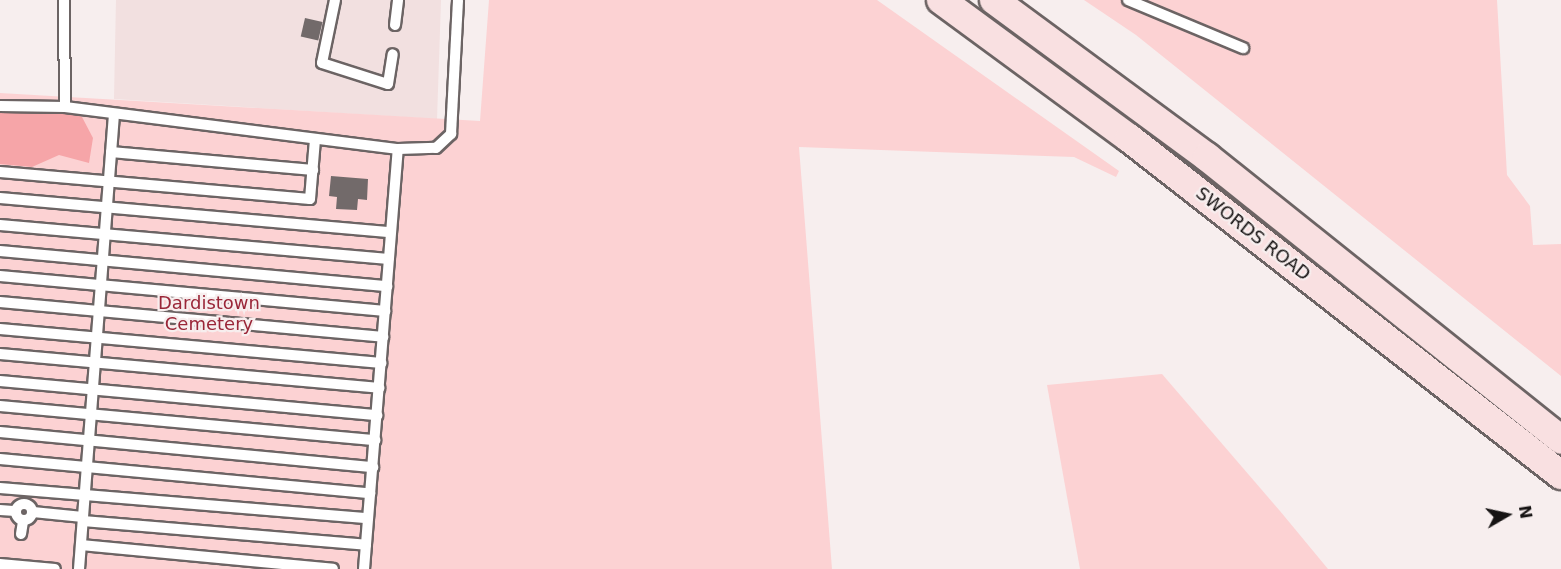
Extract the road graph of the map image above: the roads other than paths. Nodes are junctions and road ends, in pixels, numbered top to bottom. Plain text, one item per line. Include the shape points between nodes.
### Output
1 (64, 0) edge
2 (335, 0) edge
3 (398, 0) edge
4 (458, 0) edge
5 (941, 0) edge
6 (994, 0) edge
7 (1128, 0) edge
8 (395, 25) dead end
9 (1243, 48) dead end
10 (393, 54) dead end
11 (0, 106) edge
12 (65, 107) junction
13 (114, 117) junction
14 (315, 140) junction
15 (398, 149) junction
16 (111, 152) junction
17 (313, 170) junction
18 (0, 172) edge
19 (109, 180) junction
20 (0, 198) edge
21 (107, 208) junction
22 (0, 225) edge
23 (391, 232) junction
24 (105, 233) junction
25 (0, 250) edge
26 (389, 259) junction
27 (103, 260) junction
28 (0, 276) edge
29 (101, 285) junction
30 (387, 286) junction
31 (0, 302) edge
32 (385, 311) junction
33 (99, 312) junction
34 (0, 328) edge
35 (383, 337) junction
36 (97, 338) junction
37 (0, 354) edge
38 (95, 363) junction
39 (381, 363) junction
40 (0, 381) edge
41 (379, 388) junction
42 (93, 389) junction
43 (0, 406) edge
44 (91, 415) junction
45 (376, 415) junction
46 (0, 432) edge
47 (375, 440) junction
48 (1561, 440) edge
49 (89, 443) junction
50 (0, 459) edge
51 (373, 467) junction
52 (87, 468) junction
53 (1561, 475) edge
54 (0, 489) edge
55 (25, 490) junction
56 (370, 493) junction
57 (85, 494) junction
58 (20, 507) junction
59 (0, 510) edge
60 (33, 512) junction
61 (368, 518) junction
62 (83, 519) junction
63 (23, 520) junction
64 (21, 534) dead end
65 (81, 545) junction
66 (366, 545) junction
67 (0, 564) edge
68 (55, 569) edge
69 (79, 569) edge
70 (333, 569) edge
71 (364, 569) edge

1 - 12 lane
2 - 10 lane via 322,63 388,84
3 - 8 lane
4 - 15 lane via 451,134 436,148
5 - 53 main road, SWORDS ROAD via 1129,138
6 - 48 main road, SWORDS ROAD via 1198,150
7 - 9 lane
11 - 12 lane
12 - 13 lane
13 - 14 lane
13 - 16 lane
14 - 15 lane
14 - 17 lane
15 - 23 lane
16 - 17 lane
16 - 19 lane
17 - 19 lane via 310,199
18 - 19 lane
19 - 21 lane
20 - 21 lane
21 - 23 lane
21 - 24 lane
22 - 24 lane
23 - 26 lane
24 - 26 lane
24 - 27 lane
25 - 27 lane
26 - 30 lane
27 - 29 lane
27 - 30 lane
28 - 29 lane
29 - 32 lane
29 - 33 lane
30 - 32 lane
31 - 33 lane
32 - 35 lane
33 - 35 lane
33 - 36 lane
34 - 36 lane
35 - 39 lane
36 - 38 lane
36 - 39 lane
37 - 38 lane
38 - 41 lane
38 - 42 lane
39 - 41 lane
40 - 42 lane
41 - 45 lane
42 - 44 lane
42 - 45 lane
43 - 44 lane
44 - 47 lane
44 - 49 lane
45 - 47 lane
46 - 49 lane
47 - 51 lane
49 - 51 lane
49 - 52 lane
50 - 52 lane
51 - 56 lane
52 - 56 lane
52 - 57 lane
54 - 55 lane
55 - 57 lane
55 - 58 lane
56 - 61 lane
57 - 61 lane
57 - 62 lane
58 - 59 lane
58 - 60 lane
58 - 63 lane
60 - 62 lane
60 - 63 lane
61 - 66 lane
62 - 65 lane
62 - 66 lane
63 - 64 lane
65 - 69 lane
65 - 70 lane
66 - 71 lane
67 - 68 lane

